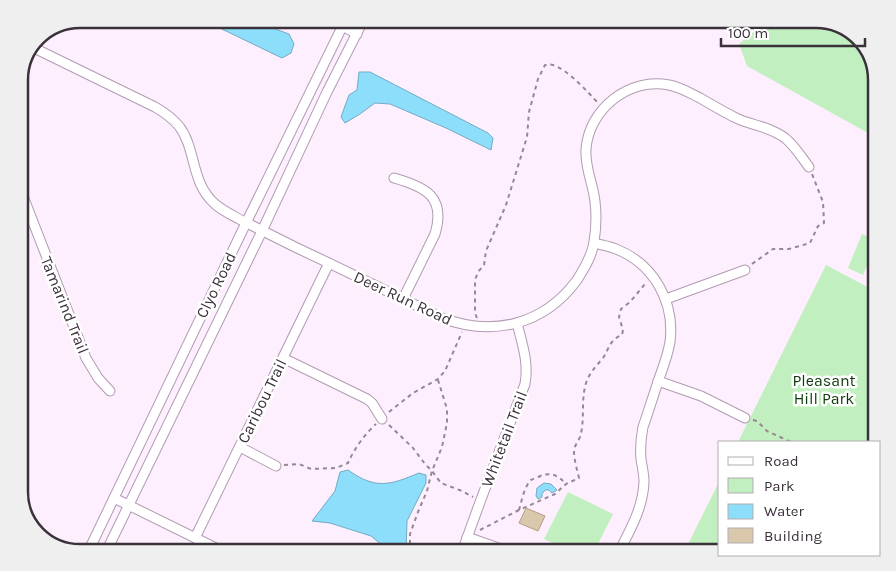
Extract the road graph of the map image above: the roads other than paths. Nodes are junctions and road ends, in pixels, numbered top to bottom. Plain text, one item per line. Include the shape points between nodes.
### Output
1 (342, 28) edge
2 (351, 28) edge
3 (359, 28) edge
4 (357, 34) junction
5 (37, 49) edge
6 (809, 167) road end
7 (394, 178) dead end
8 (28, 209) edge
9 (246, 223) junction
10 (262, 232) junction
11 (594, 243) junction
12 (329, 263) junction
13 (745, 270) road end
14 (403, 299) junction
15 (666, 299) junction
16 (517, 323) junction
17 (283, 358) junction
18 (658, 381) junction
19 (110, 391) dead end
20 (745, 418) road end
21 (382, 419) road end
22 (240, 447) junction
23 (276, 466) road end
24 (114, 498) junction
25 (129, 506) junction
26 (467, 537) junction
27 (195, 538) junction
28 (92, 544) edge
29 (110, 544) edge
30 (207, 544) edge
31 (465, 544) edge
32 (487, 544) edge
33 (624, 544) edge

1 - 9 street, Clyo Road
2 - 4 street
3 - 4 street, Clyo Road
4 - 10 street, Clyo Road
5 - 9 street, Deer Run Road via 155,107 174,120 186,138 206,194 216,205
6 - 11 street, Deer Run Road via 793,146 776,132 736,118 678,88 657,84 635,88 614,98 603,109 592,127 586,149 596,207
7 - 14 street via 422,188 434,200 438,215 435,234
8 - 19 street, Tamarind Trail via 86,358
9 - 10 street, Deer Run Road
9 - 24 street, Clyo Road
10 - 12 street, Deer Run Road
10 - 25 street, Clyo Road
11 - 15 street via 615,248 642,265 653,276
11 - 16 street, Deer Run Road via 582,272 570,289 545,311
12 - 14 street, Deer Run Road
12 - 17 street, Caribou Trail
13 - 15 street
14 - 16 street, Deer Run Road via 465,325 481,327
15 - 18 street via 670,343
16 - 26 street, Whitetail Trail via 526,359 525,384
17 - 21 street via 367,399
17 - 22 street, Caribou Trail
18 - 20 street via 701,396
18 - 33 street via 641,437 642,502
22 - 23 street
22 - 27 street, Caribou Trail
24 - 25 street
24 - 28 street, Clyo Road
25 - 27 street
25 - 29 street, Clyo Road
26 - 31 street, Whitetail Trail
26 - 32 street
27 - 30 street

